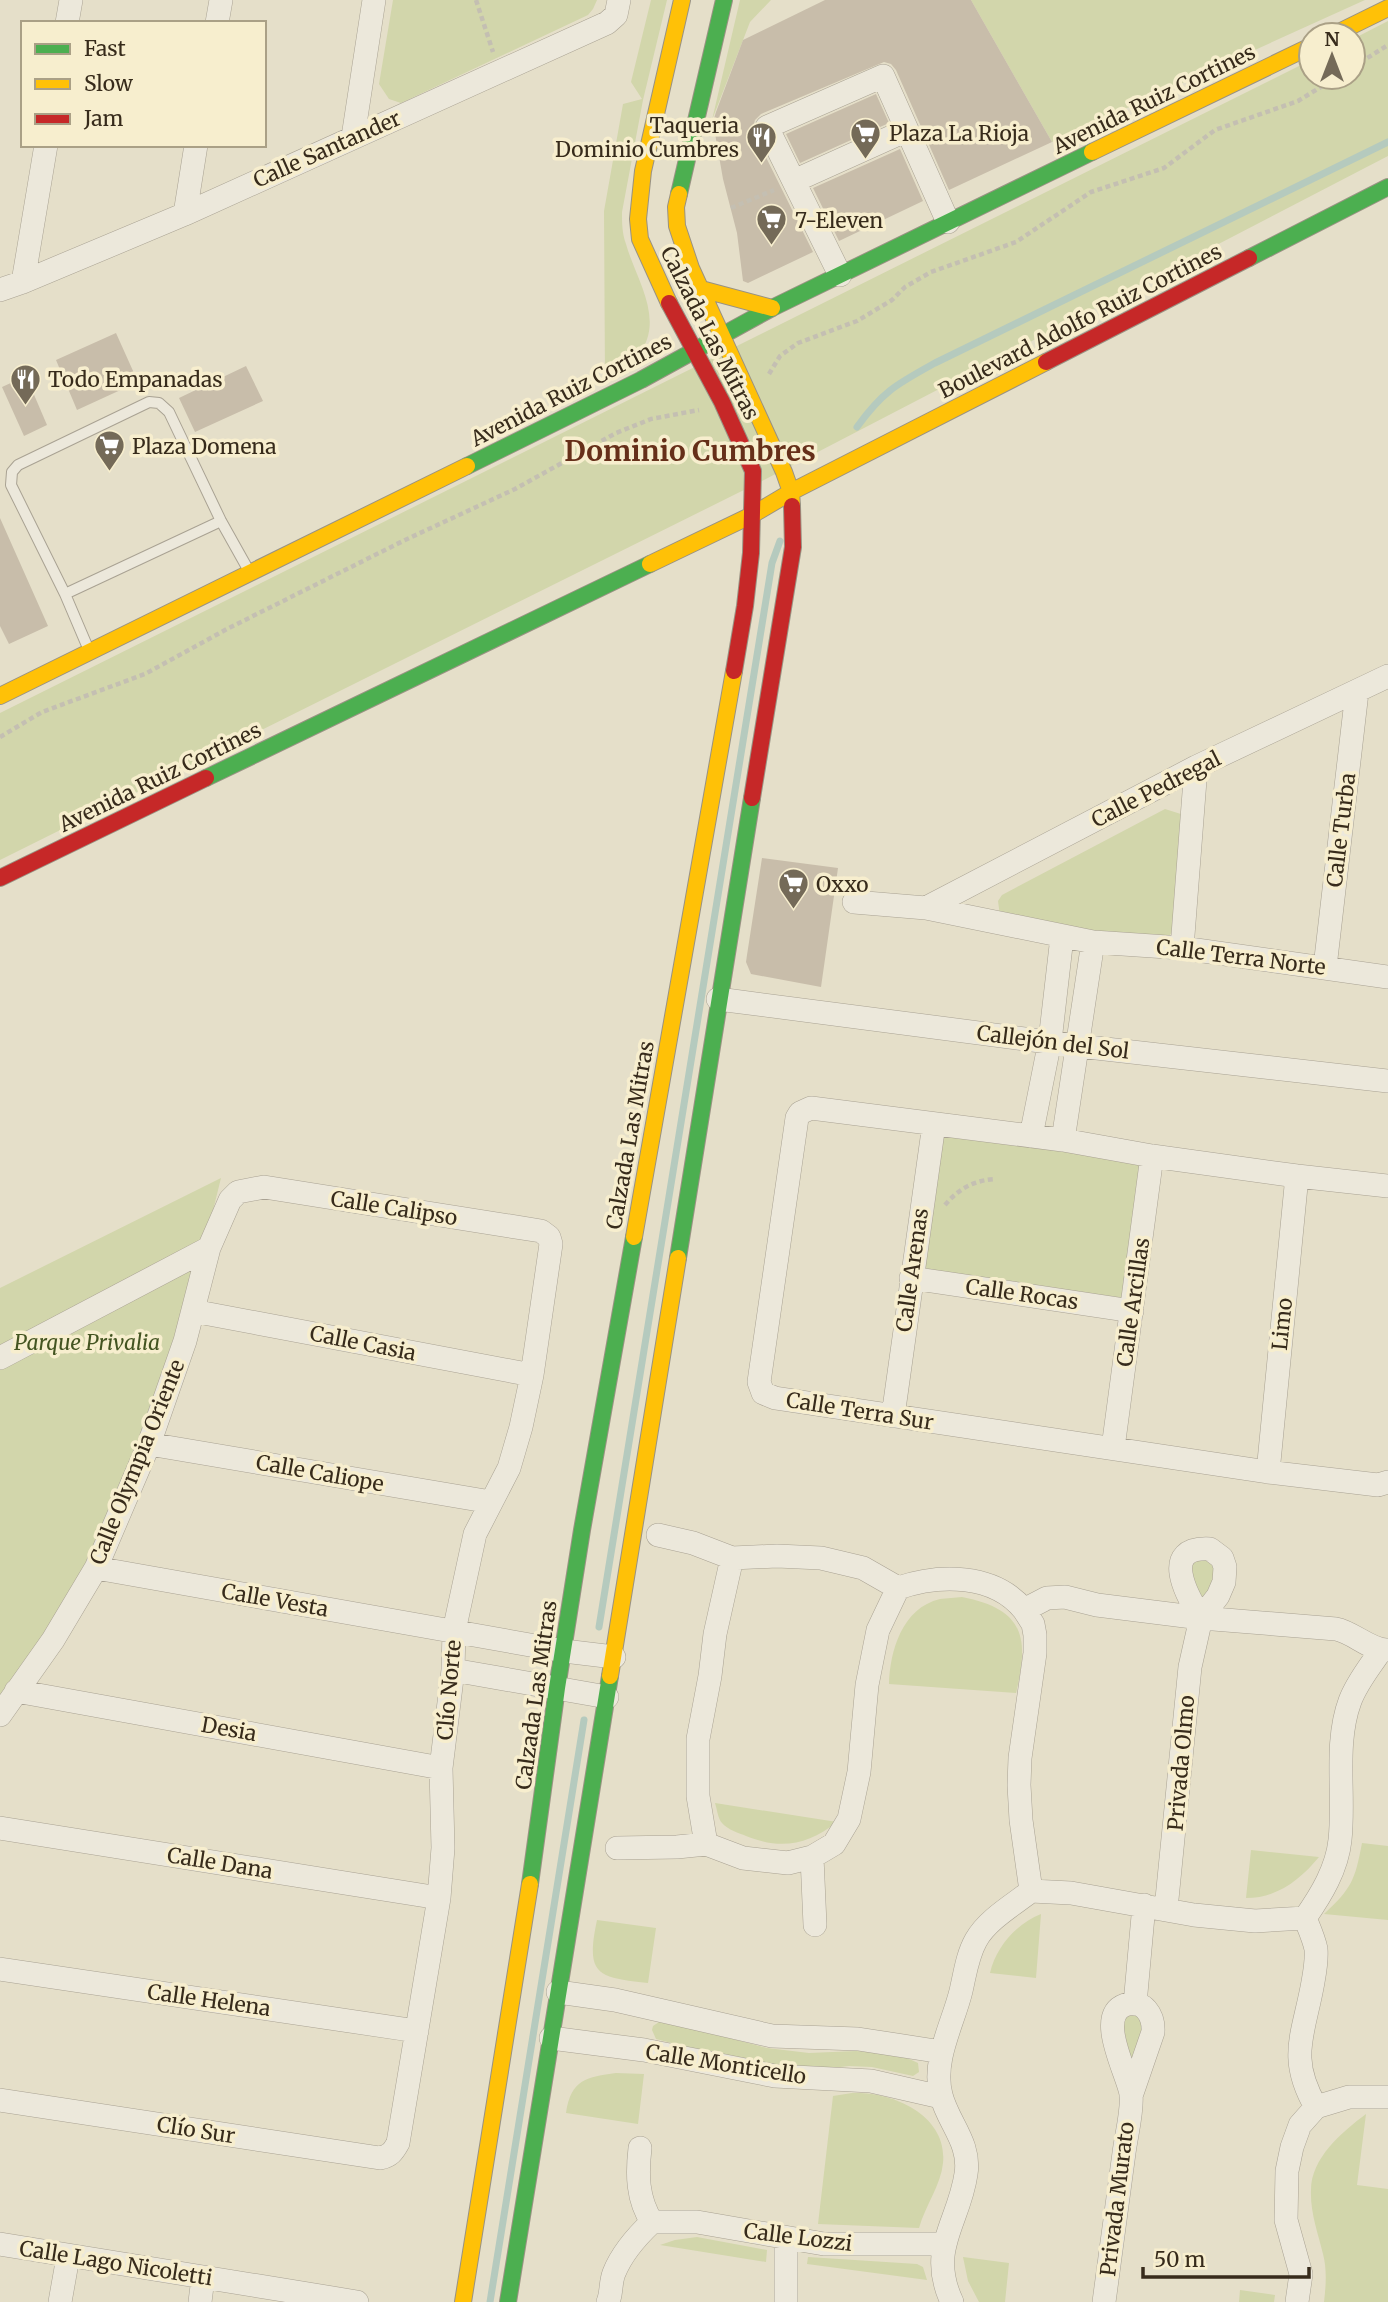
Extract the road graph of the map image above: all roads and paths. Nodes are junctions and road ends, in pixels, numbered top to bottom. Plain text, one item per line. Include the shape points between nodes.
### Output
1 (71, 0) edge
2 (221, 0) edge
3 (374, 0) edge
4 (475, 0) edge
5 (682, 0) edge
6 (724, 0) edge
7 (620, 1) edge
8 (1388, 8) edge
9 (67, 21) edge
10 (217, 21) edge
11 (1362, 21) edge
12 (693, 42) junction
13 (1388, 45) edge
14 (1297, 53) edge
15 (1367, 58) edge
16 (500, 72) junction
17 (1314, 91) edge
18 (907, 130) junction
19 (353, 137) junction
20 (47, 147) edge
21 (196, 147) edge
22 (667, 150) junction
23 (794, 181) junction
24 (1388, 187) edge
25 (731, 208) dead end
26 (184, 214) junction
27 (948, 222) junction
28 (674, 275) junction
29 (840, 275) junction
30 (23, 282) junction
31 (701, 289) junction
32 (0, 290) edge
33 (772, 308) junction
34 (673, 310) junction
35 (666, 331) dead end
36 (722, 334) junction
37 (657, 351) dead end
38 (695, 351) junction
39 (767, 377) dead end
40 (641, 380) junction
41 (702, 410) dead end
42 (791, 492) junction
43 (752, 514) junction
44 (221, 521) junction
45 (250, 572) junction
46 (65, 594) junction
47 (89, 651) junction
48 (1388, 676) edge
49 (1357, 692) junction
50 (0, 696) edge
51 (0, 737) edge
52 (1196, 767) junction
53 (0, 878) edge
54 (855, 902) dead end
55 (926, 908) junction
56 (1062, 937) junction
57 (1093, 942) junction
58 (1182, 948) junction
59 (1325, 967) junction
60 (1388, 977) edge
61 (718, 999) junction
62 (1050, 1041) junction
63 (1079, 1046) junction
64 (1388, 1081) edge
65 (934, 1124) junction
66 (1031, 1136) junction
67 (1063, 1140) junction
68 (1152, 1156) junction
69 (1297, 1176) junction
70 (996, 1179) dead end
71 (1388, 1185) edge
72 (238, 1192) joint
73 (942, 1210) dead end
74 (549, 1237) joint
75 (209, 1248) junction
76 (911, 1278) junction
77 (193, 1311) junction
78 (1132, 1311) junction
79 (0, 1358) edge
80 (532, 1375) junction
81 (893, 1416) junction
82 (149, 1444) junction
83 (1113, 1448) junction
84 (1268, 1472) junction
85 (1388, 1482) edge
86 (491, 1502) junction
87 (658, 1535) dead end
88 (732, 1558) junction
89 (96, 1568) junction
90 (898, 1588) junction
91 (1024, 1610) junction
92 (1201, 1618) junction
93 (454, 1632) junction
94 (1385, 1650) edge
95 (564, 1651) junction
96 (614, 1657) junction
97 (453, 1670) junction
98 (557, 1688) junction
99 (16, 1691) junction
100 (607, 1697) junction
101 (0, 1715) edge
102 (441, 1768) junction
103 (0, 1828) edge
104 (706, 1844) junction
105 (617, 1848) dead end
106 (812, 1857) junction
107 (1031, 1891) junction
108 (439, 1898) junction
109 (1155, 1907) junction
110 (1305, 1918) junction
111 (815, 1925) dead end
112 (0, 1969) edge
113 (558, 1992) junction
114 (1135, 2004) junction
115 (417, 2031) junction
116 (551, 2038) junction
117 (941, 2063) junction
118 (1131, 2095) junction
119 (941, 2097) junction
120 (1388, 2097) edge
121 (0, 2100) edge
122 (1317, 2107) junction
123 (640, 2148) dead end
124 (391, 2154) joint
125 (652, 2222) junction
126 (786, 2239) junction
127 (0, 2244) edge
128 (944, 2244) junction
129 (68, 2257) junction
130 (203, 2278) junction
131 (611, 2300) edge
132 (60, 2302) edge
133 (200, 2302) edge
134 (356, 2302) edge
135 (463, 2302) edge
136 (508, 2302) edge
137 (786, 2302) edge
138 (952, 2302) edge
139 (1104, 2302) edge
140 (1297, 2302) edge

1 - 9 street
2 - 10 street
3 - 19 street
4 - 16 path
5 - 12 main road, Calzada Las Mitras
6 - 12 main road, Calzada Las Mitras
7 - 16 street, Calle Santander via 616,15 607,23
8 - 11 main road
12 - 22 main road, Calzada Las Mitras
12 - 22 main road, Calzada Las Mitras
13 - 15 path
14 - 27 main road, Avenida Ruiz Cortines
16 - 19 street, Calle Santander
17 - 39 path via 1215,130 1164,168 1091,192 1016,242 931,272 857,321 797,343 780,356
18 - 23 street
18 - 23 street via 883,76 767,127
18 - 27 street
19 - 26 street, Calle Santander
20 - 30 street
21 - 26 street
22 - 28 main road, Calzada Las Mitras via 676,206
22 - 28 main road, Calzada Las Mitras via 643,171 639,239
23 - 25 path
23 - 29 street
24 - 42 main road, Boulevard Adolfo Ruiz Cortines
26 - 30 street, Calle Santander
27 - 29 main road, Avenida Ruiz Cortines
28 - 31 main road, Calzada Las Mitras
28 - 34 main road, Calzada Las Mitras
29 - 33 main road, Avenida Ruiz Cortines
30 - 32 street, Calle Santander
31 - 33 main road
31 - 36 main road, Calzada Las Mitras
33 - 36 main road, Avenida Ruiz Cortines
34 - 35 main road
34 - 38 main road, Calzada Las Mitras
36 - 38 main road, Avenida Ruiz Cortines
36 - 42 main road, Calzada Las Mitras
37 - 40 main road
38 - 40 main road, Avenida Ruiz Cortines
38 - 43 main road, Calzada Las Mitras via 753,471
40 - 45 main road, Avenida Ruiz Cortines
41 - 51 path via 651,419 616,433 515,489 405,540 145,674 42,712
42 - 43 main road, Avenida Ruiz Cortines
42 - 61 main road, Calzada Las Mitras via 793,547
43 - 53 main road, Avenida Ruiz Cortines
43 - 95 main road, Calzada Las Mitras via 745,606
44 - 45 lane
44 - 46 lane
44 - 46 lane via 169,412 159,403 149,402 18,465 12,472 11,485
45 - 47 main road, Avenida Ruiz Cortines
46 - 47 lane
47 - 50 main road, Avenida Ruiz Cortines
48 - 49 street, Calle Pedregal
49 - 52 street, Calle Pedregal
49 - 59 street, Calle Turba
52 - 55 street, Calle Pedregal
52 - 58 street
54 - 55 street, Calle Terra Norte
55 - 56 street, Calle Terra Norte
56 - 57 street, Calle Terra Norte
56 - 62 street
57 - 58 street, Calle Terra Norte
57 - 63 street
58 - 59 street, Calle Terra Norte
59 - 60 street, Calle Terra Norte
61 - 62 street, Callejón del Sol
61 - 96 main road, Calzada Las Mitras
62 - 63 street, Callejón del Sol
62 - 66 street
63 - 64 street, Callejón del Sol
63 - 67 street
65 - 66 street, Calle Terra Sur
65 - 76 street, Calle Arenas
65 - 81 street, Calle Terra Sur via 820,1107 800,1113 761,1368 760,1387 768,1396
66 - 67 street, Calle Terra Sur
67 - 68 street, Calle Terra Sur
68 - 69 street, Calle Terra Sur
68 - 78 street, Calle Arcillas
69 - 71 street, Calle Terra Sur
69 - 84 street, Limo
70 - 73 path via 966,1186
72 - 74 street, Calle Calipso via 264,1187 541,1231
72 - 75 street, Calle Olympia Oriente
74 - 80 street, Clío Norte
75 - 77 street, Calle Olympia Oriente
75 - 79 street
76 - 78 street, Calle Rocas
76 - 81 street, Calle Arenas
77 - 80 street, Calle Casia
77 - 82 street, Calle Olympia Oriente
78 - 83 street, Calle Arcillas
80 - 86 street, Clío Norte via 509,1468
81 - 83 street, Calle Terra Sur
82 - 86 street, Calle Caliope
82 - 89 street, Calle Olympia Oriente
83 - 84 street, Calle Terra Sur
84 - 85 street, Calle Terra Sur via 1378,1485
86 - 93 street, Clío Norte via 475,1534
87 - 88 street
88 - 90 street via 821,1558 863,1567
88 - 104 street via 698,1740 698,1796
89 - 93 street, Calle Vesta
89 - 99 street, Calle Olympia Oriente
90 - 91 street via 917,1581 966,1579 1016,1601
90 - 106 street via 878,1630 849,1819 834,1844
91 - 92 street via 1047,1598 1065,1597
91 - 107 street via 1035,1635 1019,1785
92 - 94 street via 1348,1631
92 - 109 street, Privada Olmo
93 - 95 street, Calle Vesta
93 - 97 street, Clío Norte
94 - 110 street via 1359,1682 1350,1702 1344,1725 1340,1843 1325,1889
95 - 96 street, Calle Vesta
95 - 98 main road, Calzada Las Mitras
96 - 100 main road, Calzada Las Mitras
97 - 98 street
97 - 102 street, Clío Norte
98 - 100 street
98 - 135 main road, Calzada Las Mitras via 536,1849
99 - 101 street, Calle Olympia Oriente
99 - 102 street, Desia
100 - 113 main road, Calzada Las Mitras
102 - 108 street, Clío Norte
103 - 108 street, Calle Dana
104 - 105 street
104 - 106 street via 767,1863
106 - 111 street
107 - 109 street
107 - 117 street via 976,1939
108 - 115 street, Clío Norte
109 - 110 street via 1255,1921
109 - 114 street, Privada Olmo
110 - 122 street via 1316,1961 1299,2048 1303,2080
112 - 115 street, Calle Helena
113 - 116 main road, Calzada Las Mitras
113 - 117 street, Calle Monticello via 615,2000 772,2036 858,2039
114 - 118 street, Privada Murato via 1150,2013 1153,2032
114 - 118 street, Privada Murato via 1116,2011 1112,2024
115 - 124 street, Clío Norte via 398,2143
116 - 119 street, Calle Monticello via 644,2050 775,2076 871,2081
116 - 136 main road, Calzada Las Mitras
117 - 119 street
118 - 139 street, Privada Murato
119 - 128 street via 967,2157 966,2175
120 - 122 street via 1349,2097
121 - 124 street, Clío Sur via 380,2158
122 - 140 street via 1300,2125 1287,2171 1286,2220 1301,2274
123 - 125 street via 639,2185
125 - 126 street, Calle Lozzi via 697,2222
125 - 131 street via 622,2258 614,2274
126 - 128 street, Calle Lozzi via 824,2244
126 - 137 street
127 - 129 street, Calle Lago Nicoletti
128 - 138 street via 944,2286
129 - 130 street, Calle Lago Nicoletti
129 - 132 street
130 - 133 street
130 - 134 street, Calle Lago Nicoletti

